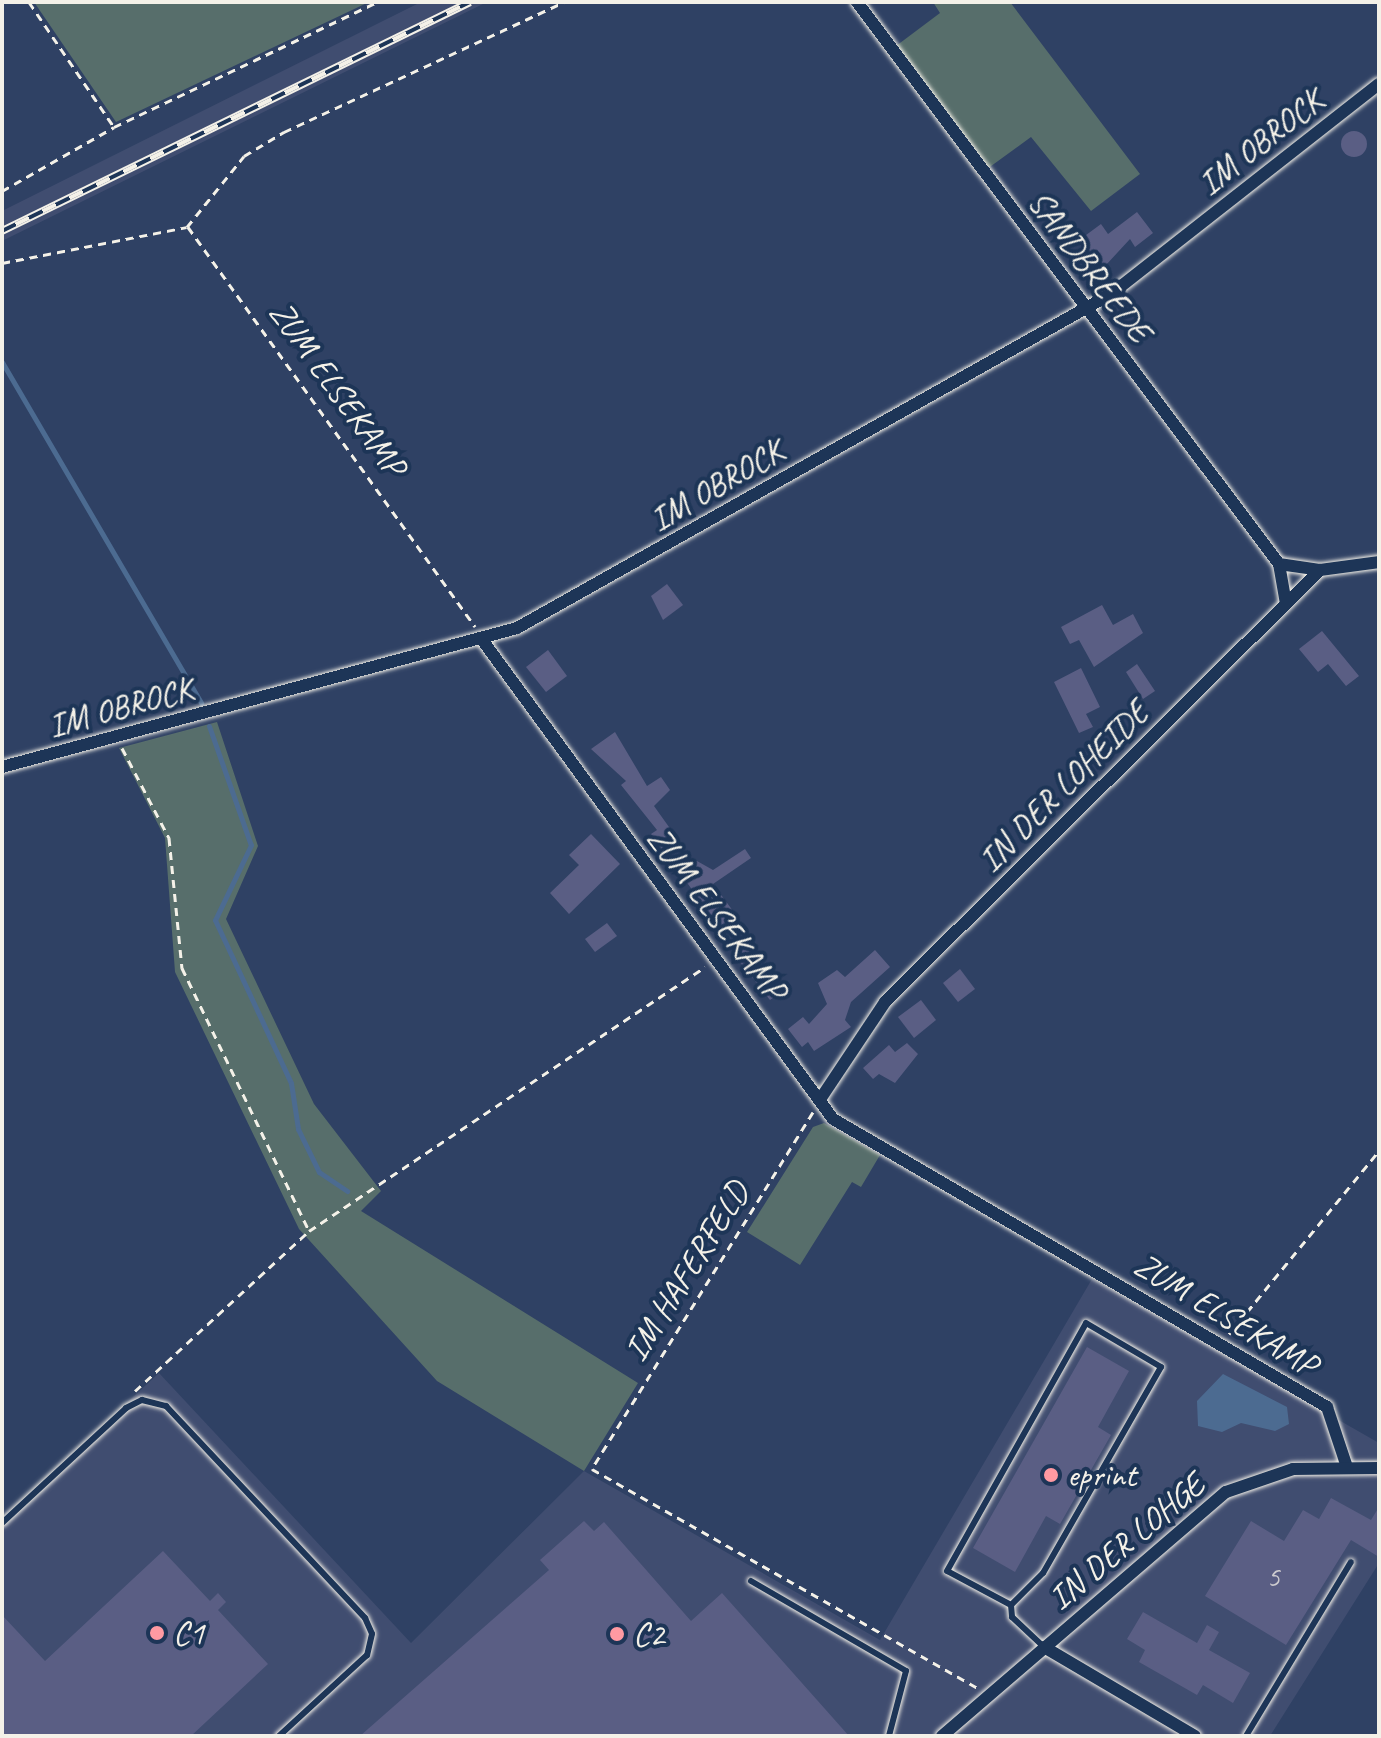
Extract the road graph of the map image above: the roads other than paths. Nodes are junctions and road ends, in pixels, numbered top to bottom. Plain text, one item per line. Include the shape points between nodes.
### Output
1 (857, 2) edge
2 (1379, 84) edge
3 (1086, 308) junction
4 (1379, 562) edge
5 (1279, 564) junction
6 (1320, 570) junction
7 (1286, 603) junction
8 (483, 641) junction
9 (2, 767) edge
10 (821, 1098) junction
11 (1346, 1464) junction
12 (1379, 1468) edge
13 (2, 1523) edge
14 (1351, 1562) dead end
15 (751, 1581) dead end
16 (1011, 1605) junction
17 (1044, 1647) junction
18 (279, 1736) edge
19 (889, 1736) edge
20 (942, 1736) edge
21 (1195, 1736) edge
22 (1246, 1736) edge

1 - 3 street, SANDBREEDE
2 - 3 street, IM OBROCK
3 - 5 street, SANDBREEDE
3 - 8 street, IM OBROCK via 562,605
4 - 6 street
5 - 6 street
5 - 7 street, SANDBREEDE
6 - 7 street, IN DER LOHEIDE
7 - 10 street, IN DER LOHEIDE via 885,1002
8 - 9 street, IM OBROCK
8 - 10 street, ZUM ELSEKAMP
10 - 11 street, ZUM ELSEKAMP via 833,1119 1327,1407
11 - 12 street, IN DER LOHGE
11 - 17 street, IN DER LOHGE via 1293,1469 1226,1492
13 - 18 lane via 126,1408 142,1400 166,1406 365,1618 372,1634 367,1655
14 - 22 lane
15 - 19 lane via 906,1671
16 - 16 lane via 1043,1573 1161,1367 1086,1323 947,1571
16 - 17 lane via 1012,1617
17 - 20 street, IN DER LOHGE
17 - 21 street

